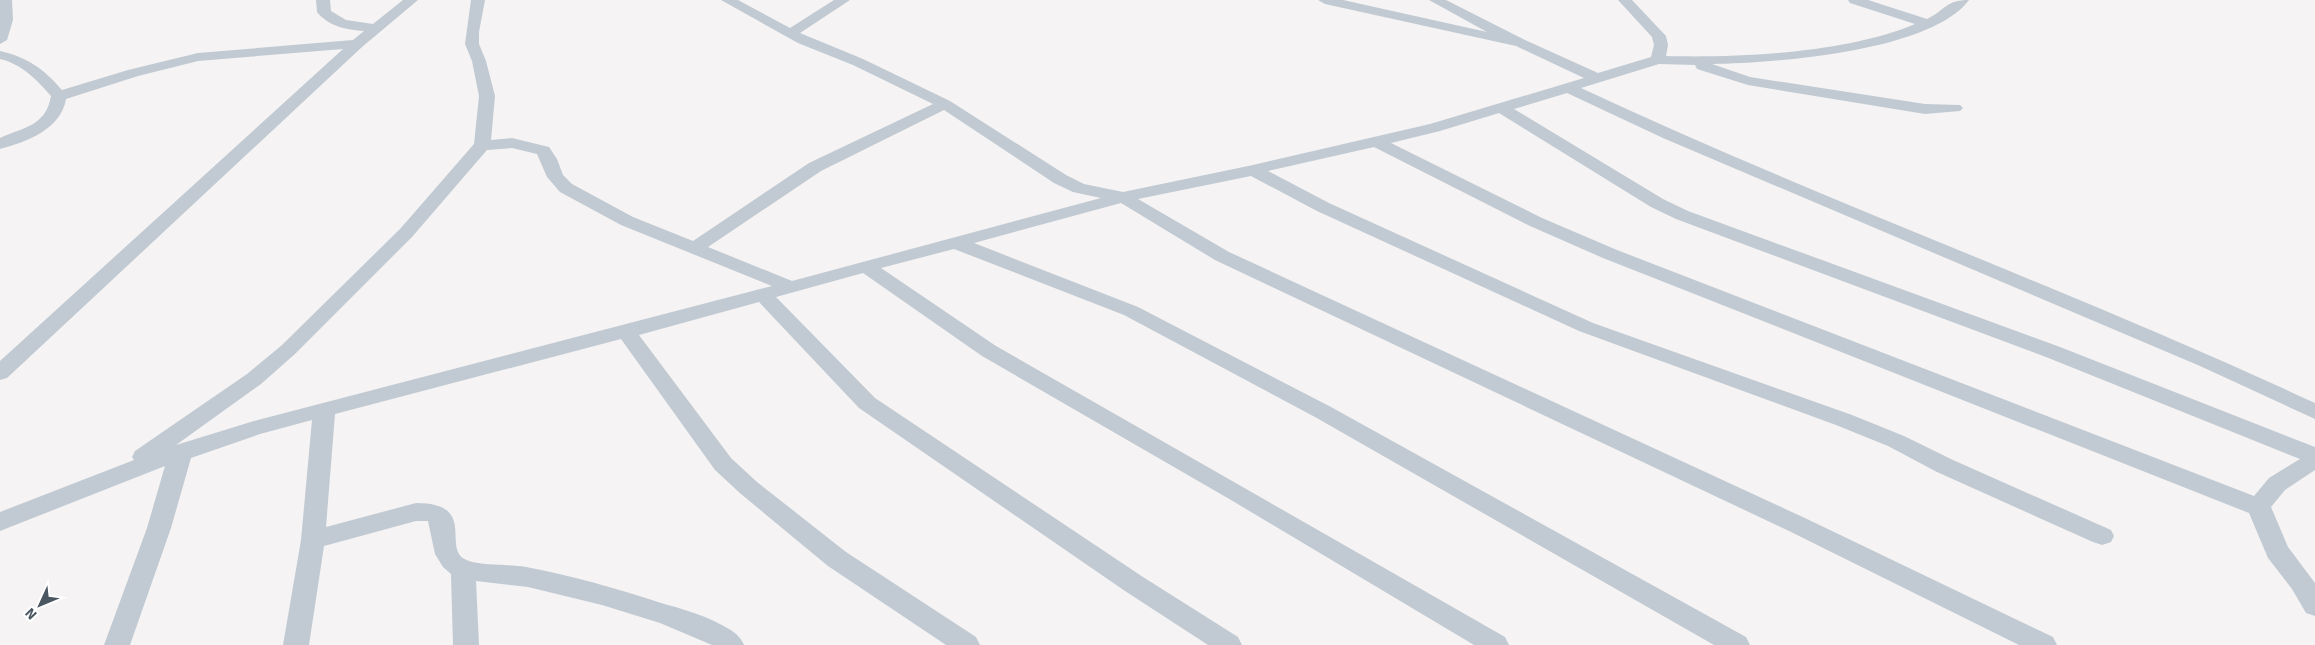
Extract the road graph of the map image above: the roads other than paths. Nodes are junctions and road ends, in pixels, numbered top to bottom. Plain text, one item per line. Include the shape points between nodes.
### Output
1 (5, 0) edge
2 (323, 0) edge
3 (412, 0) edge
4 (478, 0) edge
5 (728, 0) edge
6 (843, 0) edge
7 (1436, 0) edge
8 (1625, 0) edge
9 (1856, 0) edge
10 (1941, 0) edge
11 (1333, 1) edge
12 (1960, 2) edge
13 (1930, 24) junction
14 (376, 28) junction
15 (791, 33) junction
16 (0, 40) edge
17 (1520, 43) junction
18 (357, 44) junction
19 (0, 55) edge
20 (1658, 60) junction
21 (1691, 62) junction
22 (1598, 79) junction
23 (1569, 88) junction
24 (59, 96) junction
25 (945, 104) junction
26 (1502, 108) junction
27 (1955, 108) dead end
28 (1377, 142) junction
29 (0, 144) edge
30 (482, 145) junction
31 (1253, 170) junction
32 (1123, 196) junction
33 (954, 242) junction
34 (695, 248) junction
35 (865, 266) junction
36 (790, 287) junction
37 (762, 294) junction
38 (626, 332) junction
39 (0, 373) edge
40 (324, 411) junction
41 (2315, 412) edge
42 (181, 451) junction
43 (2315, 456) edge
44 (2315, 460) edge
45 (121, 472) junction
46 (2259, 506) junction
47 (0, 522) edge
48 (2102, 536) dead end
49 (313, 540) junction
50 (463, 570) junction
51 (2315, 606) edge
52 (117, 645) edge
53 (296, 645) edge
54 (466, 645) edge
55 (731, 645) edge
56 (968, 645) edge
57 (1229, 645) edge
58 (1496, 645) edge
59 (1737, 645) edge
60 (2044, 645) edge

1 - 16 street via 7,22
2 - 14 street via 324,12 332,20
3 - 14 street
4 - 30 street via 472,44 487,96
5 - 15 street
6 - 15 street
7 - 17 street
8 - 20 street via 1659,36
9 - 13 street
10 - 12 street
11 - 17 street
12 - 13 street
13 - 21 street via 1891,38 1854,46
14 - 18 street
15 - 25 street
17 - 22 street
18 - 24 street via 198,57
18 - 39 street
19 - 24 street via 29,65
20 - 21 street
20 - 22 street
21 - 27 street via 1748,81 1925,109
22 - 23 street
23 - 26 street
23 - 41 street via 1669,135 2207,361
24 - 29 street via 58,110 49,122
25 - 32 street via 1060,179 1079,188
25 - 34 street via 815,167
26 - 28 street
26 - 43 street via 1682,215 2052,352
28 - 31 street
28 - 46 street via 1536,222 1610,254
30 - 34 street via 512,143 542,150 549,159 554,177 566,188 627,222
30 - 45 street via 406,233 290,349 254,379
31 - 32 street
31 - 48 street via 1323,207 1613,338 1896,441
32 - 33 street
32 - 60 street via 1222,256 1789,521
33 - 35 street
33 - 59 street via 1131,311 1323,412
34 - 36 street
35 - 36 street
35 - 58 street via 989,351
36 - 37 street
37 - 38 street
37 - 57 street via 868,403
38 - 40 street
38 - 56 street via 723,464 749,488 836,559
40 - 42 street
40 - 49 street
42 - 45 street
42 - 52 street via 159,528
44 - 46 street via 2287,475 2270,489
45 - 47 street
46 - 51 street via 2277,551
49 - 50 street via 416,512 431,512 441,517 447,554 453,565
49 - 53 street
50 - 54 street
50 - 55 street via 527,576 644,607 710,631

